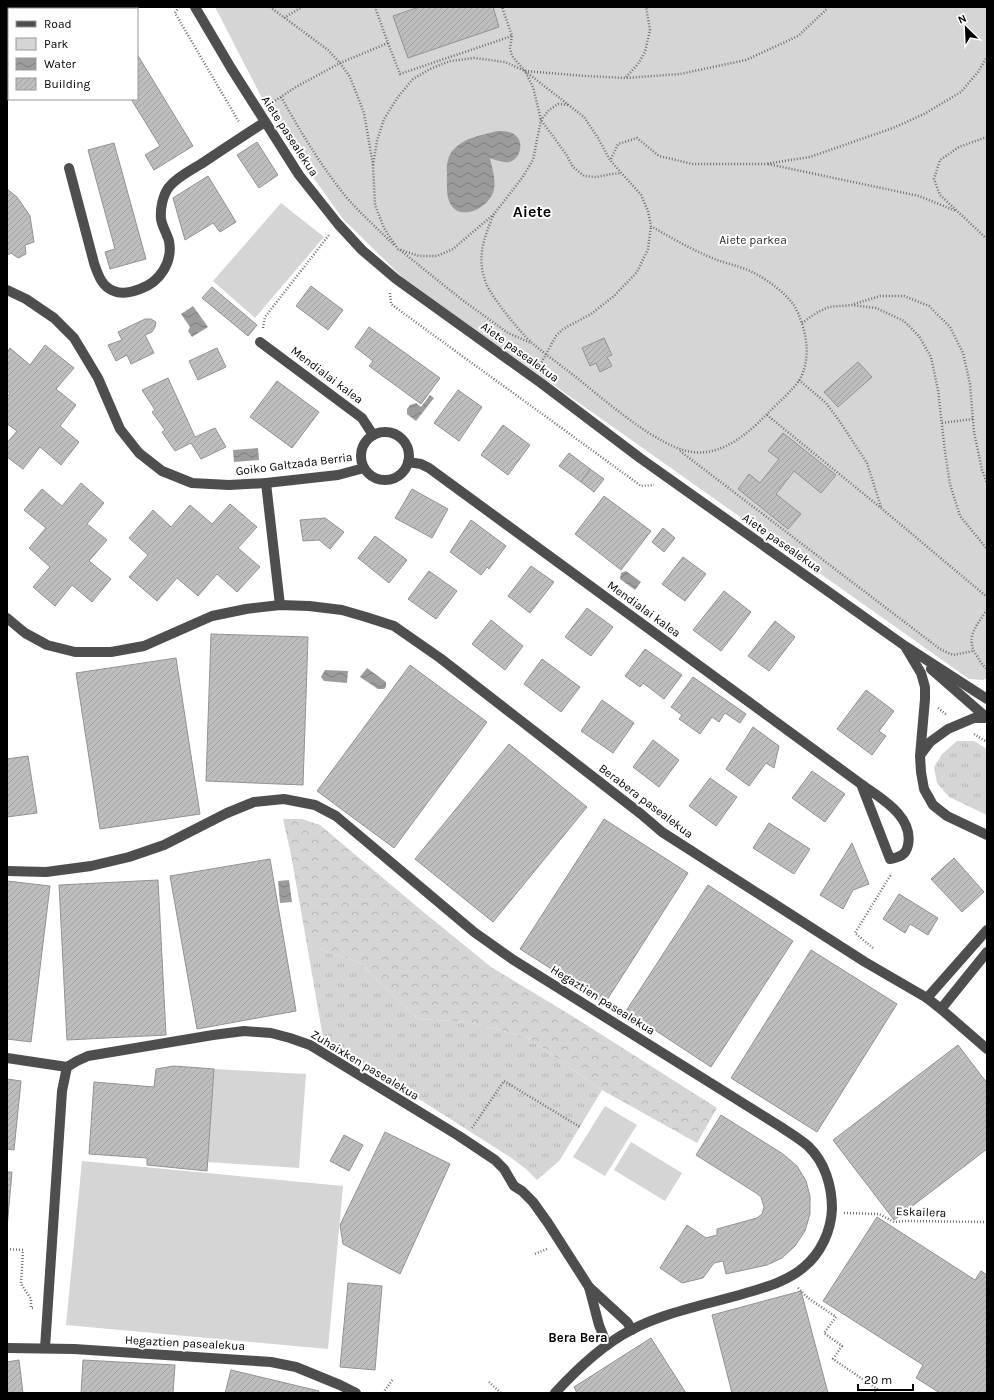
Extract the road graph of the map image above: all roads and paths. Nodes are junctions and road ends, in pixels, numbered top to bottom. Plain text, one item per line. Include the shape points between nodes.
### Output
1 (179, 7) edge
2 (196, 7) edge
3 (270, 7) edge
4 (302, 7) edge
5 (375, 7) edge
6 (502, 7) edge
7 (646, 7) edge
8 (827, 7) edge
9 (284, 18) junction
10 (512, 36) junction
11 (388, 43) junction
12 (987, 57) edge
13 (340, 63) junction
14 (525, 71) junction
15 (626, 78) junction
16 (281, 97) junction
17 (569, 105) junction
18 (266, 106) dead end
19 (541, 120) junction
20 (265, 122) junction
21 (247, 134) junction
22 (987, 137) edge
23 (610, 160) junction
24 (765, 164) junction
25 (373, 165) junction
26 (69, 168) dead end
27 (621, 173) junction
28 (956, 212) junction
29 (494, 214) junction
30 (338, 224) junction
31 (651, 226) junction
32 (987, 239) edge
33 (398, 249) junction
34 (7, 290) edge
35 (390, 292) dead end
36 (852, 304) junction
37 (802, 323) junction
38 (260, 342) joint
39 (532, 343) junction
40 (546, 354) junction
41 (799, 380) junction
42 (541, 383) junction
43 (767, 415) junction
44 (973, 419) junction
45 (942, 423) junction
46 (373, 435) junction
47 (678, 449) junction
48 (408, 462) junction
49 (364, 468) junction
50 (266, 483) junction
51 (987, 483) edge
52 (655, 485) dead end
53 (881, 508) junction
54 (987, 549) edge
55 (987, 597) edge
56 (280, 605) junction
57 (987, 610) edge
58 (7, 618) edge
59 (905, 646) junction
60 (973, 650) junction
61 (987, 669) edge
62 (983, 693) edge
63 (925, 699) junction
64 (987, 699) edge
65 (987, 718) edge
66 (959, 724) junction
67 (987, 742) edge
68 (920, 756) junction
69 (861, 784) junction
70 (987, 835) edge
71 (890, 859) junction
72 (7, 871) edge
73 (987, 930) edge
74 (873, 948) dead end
75 (987, 952) edge
76 (927, 998) junction
77 (941, 1009) junction
78 (987, 1049) edge
79 (7, 1058) edge
80 (67, 1067) junction
81 (580, 1127) dead end
82 (469, 1131) dead end
83 (832, 1213) junction
84 (987, 1222) edge
85 (7, 1248) edge
86 (787, 1278) junction
87 (589, 1287) junction
88 (47, 1310) junction
89 (632, 1330) junction
90 (607, 1345) junction
91 (7, 1348) edge
92 (44, 1348) junction
93 (393, 1379) dead end
94 (489, 1382) dead end
95 (356, 1393) edge
96 (383, 1393) edge
97 (501, 1393) edge
98 (555, 1393) edge
99 (875, 1393) edge

1 - 21 path via 175,13
2 - 20 street, Aiete pasealekua via 206,28
3 - 9 path
4 - 9 path
5 - 11 path
6 - 10 path
7 - 15 path via 650,30 645,52
8 - 15 path via 798,36 746,60 680,74
9 - 13 path via 328,50
10 - 11 path via 400,74
10 - 14 path via 512,56
11 - 13 path
12 - 24 path via 961,92 924,114 894,128 810,157
13 - 16 path
13 - 25 path via 350,77 364,113
14 - 15 path
14 - 17 path
14 - 19 path via 533,87
14 - 25 path via 505,62 474,58 450,61 413,79 384,119
16 - 18 path
16 - 33 path via 303,136 340,189
17 - 19 path via 558,104
17 - 23 path via 584,117
19 - 27 path via 573,167 584,176
19 - 29 path via 533,160
20 - 21 street
20 - 30 street, Aiete pasealekua via 299,175
21 - 26 street via 169,187 162,201 161,219 169,244 168,264 158,278 147,287 133,292 118,293 108,289 99,278
22 - 28 path via 959,147 940,160 934,179 940,195
23 - 24 path via 618,144 636,138 659,156 694,164
23 - 27 path
24 - 28 path via 920,196
25 - 33 path via 375,205 384,228
27 - 31 path via 641,195
28 - 32 path
29 - 33 path via 453,249 437,256 419,256
29 - 39 path via 484,238 481,262 486,284 503,310
30 - 38 path via 265,317
30 - 42 street, Aiete pasealekua via 362,250 396,278
31 - 37 path via 709,257 756,274 794,304
31 - 40 path via 648,249 637,272 614,296 591,314 563,329
33 - 39 path via 460,299 508,333
34 - 50 street, Goiko Galtzada Berria via 54,318 74,338 98,378 120,429 140,453 162,472 192,483
35 - 52 path via 391,304 476,367 641,486
36 - 37 path via 829,307
36 - 44 path via 880,296 904,296 929,306 950,327 963,353 970,384
36 - 45 path via 876,308 904,322 919,336 931,357
37 - 41 path via 807,343 805,363
38 - 46 street, Mendialai kalea via 362,418
39 - 40 path
40 - 42 path via 540,364
40 - 47 path via 646,430
41 - 43 path
41 - 53 path via 826,404 838,419 866,463
42 - 59 street, Aiete pasealekua via 640,458
43 - 47 path via 726,446 694,453
43 - 53 path
44 - 45 path
44 - 51 path via 982,470
45 - 54 path via 950,484 960,516
46 - 48 street via 380,432 396,434 407,446
46 - 49 street via 361,450
47 - 60 path via 940,649 953,655
48 - 49 street via 405,470 392,479 376,478
48 - 69 street, Mendialai kalea via 429,468
49 - 50 street, Goiko Galtzada Berria via 338,475
50 - 56 street
53 - 55 path
56 - 58 street, Berabera pasealekua via 212,616 144,646 111,652 75,652 48,645 24,633
56 - 76 street, Berabera pasealekua via 342,610 394,626 486,693 662,832 865,962
57 - 60 path via 971,637
59 - 62 street, Aiete pasealekua
59 - 63 street via 921,673
59 - 65 street, Aiete pasealekua
60 - 61 path
62 - 64 street, Aiete pasealekua
63 - 66 path
63 - 68 street
65 - 66 street via 974,718
66 - 67 path
66 - 68 street via 930,742
68 - 70 street via 924,789 933,805 947,816
69 - 71 street
69 - 71 street, Mendialai kalea via 892,806 902,817 908,830 907,850 901,857
71 - 74 path via 890,876 855,933
72 - 83 street, Hegaztien pasealekua via 46,872 91,866 129,857 164,845 226,813 254,802 284,799 315,805 336,816 474,932 512,959 808,1146 822,1164 830,1184
73 - 76 street
75 - 77 street
76 - 77 street, Berabera pasealekua
77 - 78 street, Berabera pasealekua
79 - 80 street
80 - 87 street, Zuhaixken pasealekua via 88,1056 244,1031 270,1033 310,1045 495,1160 514,1186 533,1202
80 - 88 street via 62,1091
81 - 82 path via 504,1081
83 - 84 path, Eskailera via 878,1214 894,1222
83 - 86 street, Hegaztien pasealekua via 826,1237 817,1255 804,1268
85 - 88 path via 23,1250 21,1284 31,1300 31,1308
86 - 89 street, Hegaztien pasealekua via 763,1288 668,1315
86 - 99 path via 808,1298 836,1317 824,1333 842,1346 833,1359 877,1389
87 - 89 street, Zuhaixken pasealekua via 627,1322
87 - 90 street, Zuhaixken pasealekua
88 - 92 street
89 - 90 street, Hegaztien pasealekua
90 - 98 street, Hegaztien pasealekua via 582,1365
91 - 92 street, Hegaztien pasealekua
92 - 95 street, Hegaztien pasealekua via 271,1362 296,1367
93 - 96 path
94 - 97 path

